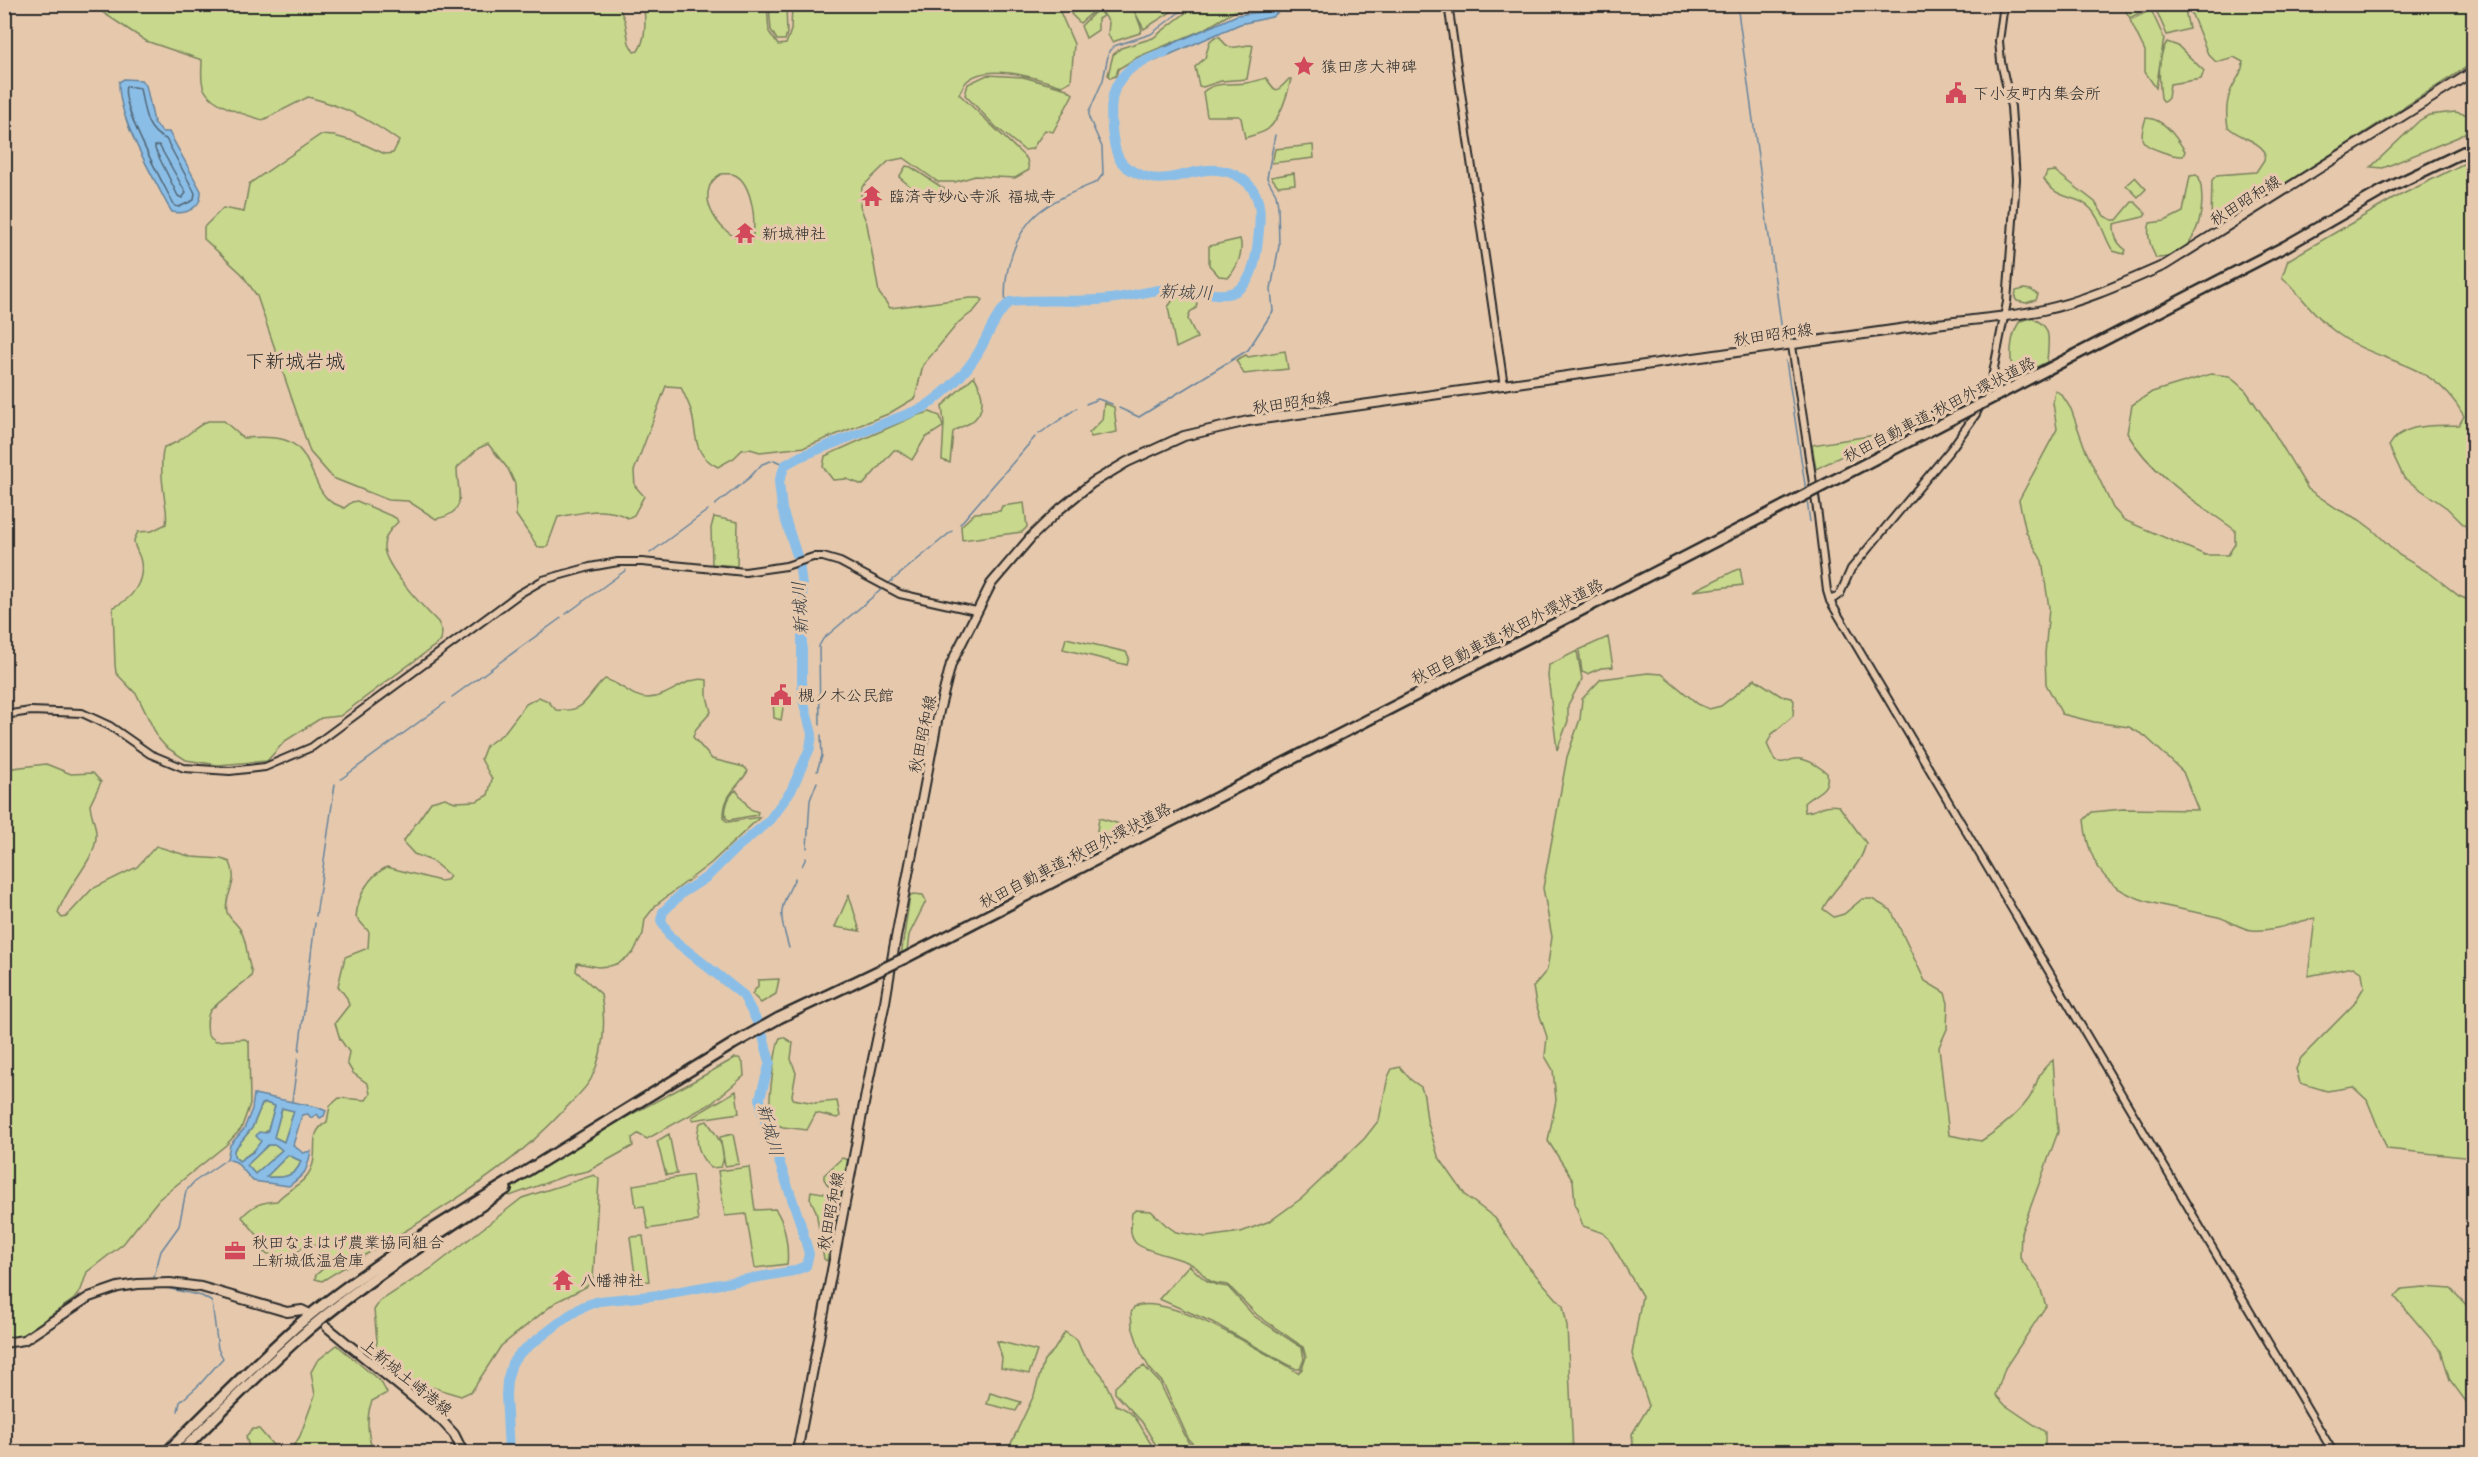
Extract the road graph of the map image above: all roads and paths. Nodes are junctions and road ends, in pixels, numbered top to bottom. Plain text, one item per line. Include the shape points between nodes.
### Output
1 (1448, 4) edge
2 (2004, 4) edge
3 (2474, 71) edge
4 (2474, 147) edge
5 (2003, 316) junction
6 (1791, 346) junction
7 (1504, 386) junction
8 (1830, 601) junction
9 (976, 611) junction
10 (4, 715) edge
11 (559, 1151) junction
12 (308, 1312) dead end
13 (327, 1327) dead end
14 (4, 1343) edge
15 (167, 1452) edge
16 (181, 1452) edge
17 (463, 1452) edge
18 (797, 1452) edge
19 (2333, 1452) edge

1 - 7 street
2 - 5 street via 1999,41 2012,107 2016,179
3 - 5 main road, 秋田昭和線 via 2165,265 2063,305
4 - 11 highway, 秋田自動車道;秋田外環状道路, bridge via 2382,191 2286,246 903,959 779,1018
5 - 6 main road, 秋田昭和線
5 - 8 street via 1991,383 1976,414 1851,569 1840,594
6 - 7 main road, 秋田昭和線
6 - 8 street
7 - 9 main road, 秋田昭和線 via 1248,421 1165,444 1092,483 1059,509 1009,562
8 - 19 street
9 - 10 street via 900,594 840,562 813,557 745,572 618,562 543,580 312,747 273,764 251,769 184,768 150,754 110,726 82,713 31,711
9 - 18 main road, 秋田昭和線 via 951,664 939,711
11 - 15 highway, 秋田自動車道;秋田外環状道路 via 361,1276 232,1385
11 - 16 highway, 秋田自動車道;秋田外環状道路 via 319,1322 231,1400
12 - 14 main road via 287,1312 201,1287 138,1284 89,1297 24,1340
13 - 17 main road, 上新城土崎港線 via 442,1421

